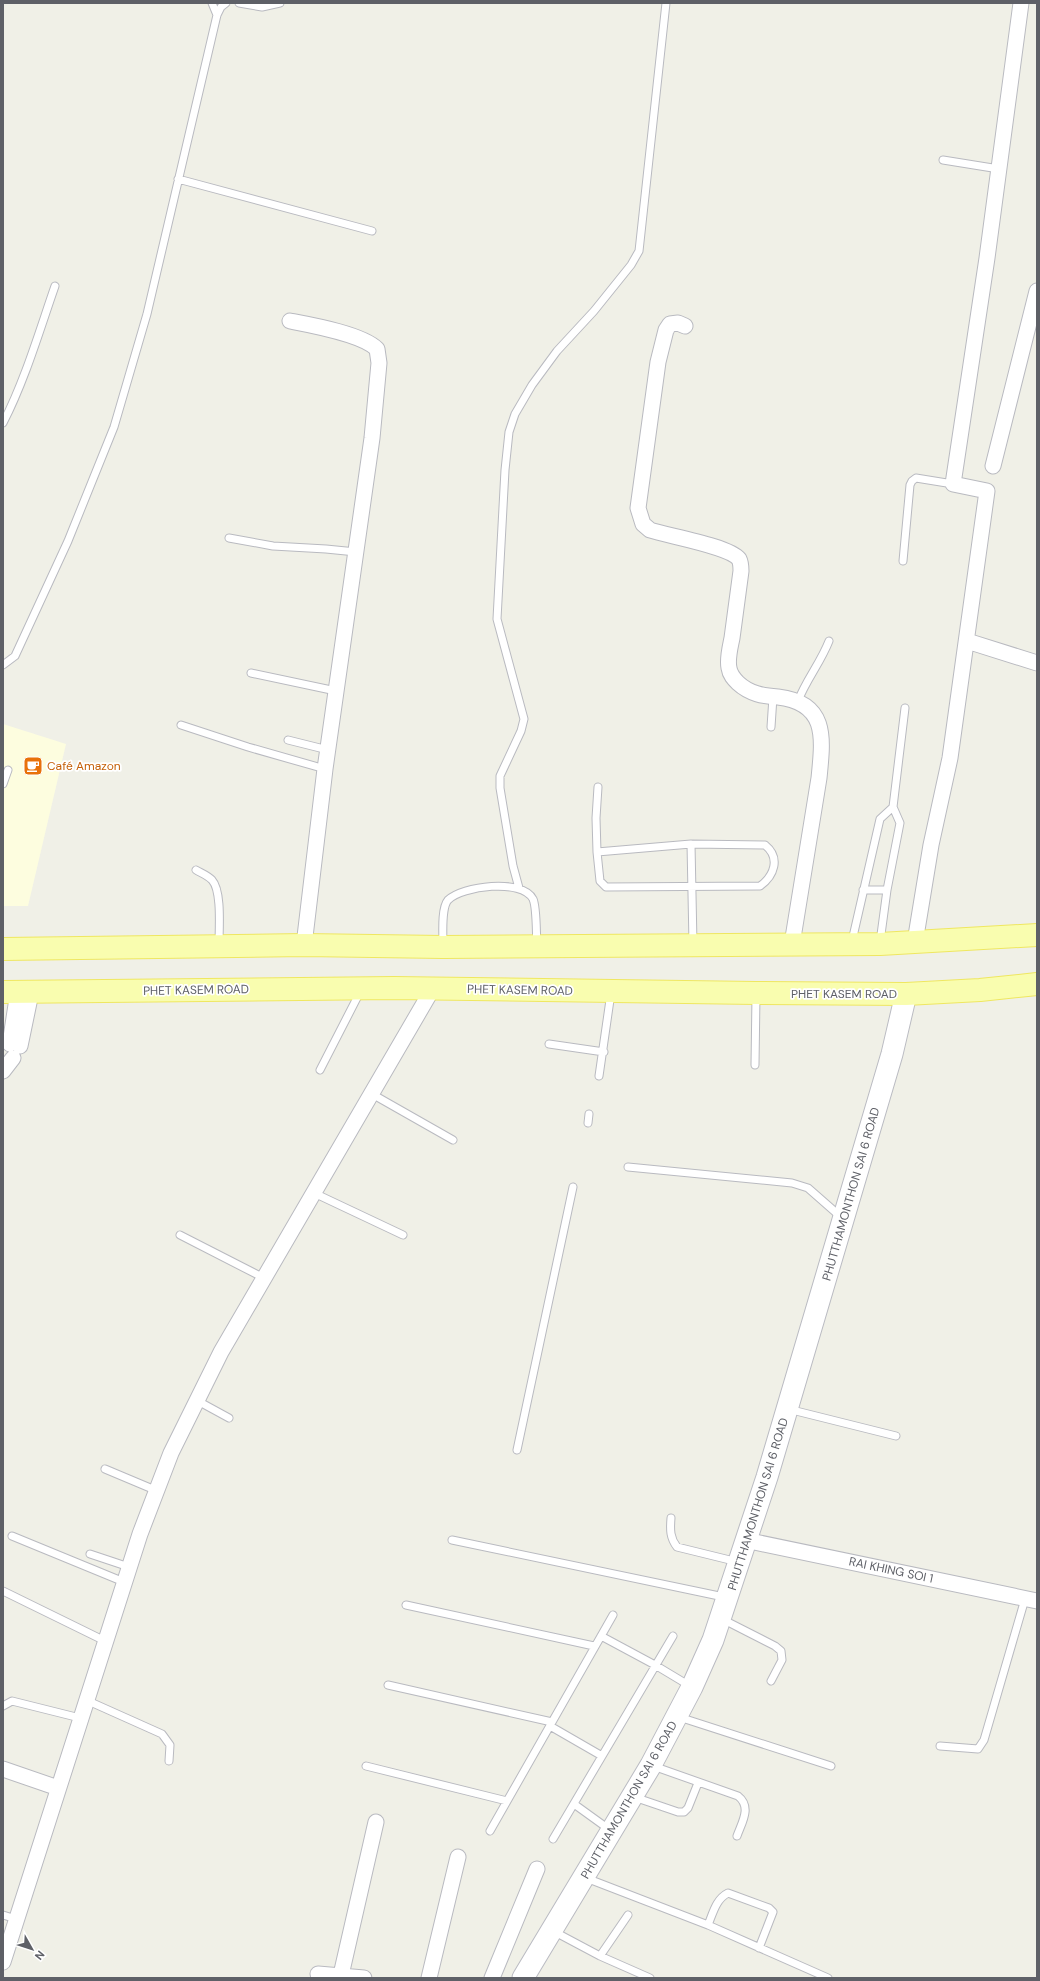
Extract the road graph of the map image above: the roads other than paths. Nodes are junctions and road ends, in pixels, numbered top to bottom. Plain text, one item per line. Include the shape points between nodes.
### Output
1 (212, 3) edge
2 (226, 3) edge
3 (239, 3) edge
4 (280, 3) edge
5 (666, 3) edge
6 (1021, 3) edge
7 (217, 15) junction
8 (943, 160) dead end
9 (999, 169) junction
10 (178, 179) junction
11 (372, 231) dead end
12 (55, 286) dead end
13 (1037, 291) edge
14 (290, 321) dead end
15 (685, 326) dead end
16 (3, 423) edge
17 (953, 484) junction
18 (987, 491) junction
19 (229, 538) dead end
20 (356, 552) junction
21 (903, 561) dead end
22 (829, 641) dead end
23 (967, 641) junction
24 (1037, 663) edge
25 (3, 666) edge
26 (251, 673) dead end
27 (337, 691) junction
28 (773, 697) junction
29 (798, 701) junction
30 (905, 708) dead end
31 (181, 725) dead end
32 (771, 727) dead end
33 (288, 740) dead end
34 (328, 750) junction
35 (325, 769) junction
36 (8, 770) dead end
37 (3, 784) edge
38 (598, 787) dead end
39 (894, 807) junction
40 (691, 844) junction
41 (596, 852) junction
42 (196, 870) dead end
43 (519, 888) junction
44 (691, 890) junction
45 (863, 890) junction
46 (887, 890) junction
47 (1037, 936) edge
48 (915, 942) junction
49 (851, 943) junction
50 (792, 944) junction
51 (880, 944) junction
52 (693, 945) junction
53 (219, 946) junction
54 (304, 946) junction
55 (537, 946) junction
56 (443, 947) junction
57 (3, 949) edge
58 (1037, 984) edge
59 (362, 988) junction
60 (433, 988) junction
61 (17, 992) edge
62 (611, 992) junction
63 (756, 994) junction
64 (906, 994) junction
65 (549, 1044) dead end
66 (10, 1052) edge
67 (604, 1052) junction
68 (755, 1066) dead end
69 (320, 1070) dead end
70 (3, 1071) edge
71 (599, 1076) dead end
72 (372, 1094) junction
73 (589, 1114) dead end
74 (588, 1123) dead end
75 (453, 1140) dead end
76 (628, 1167) dead end
77 (573, 1187) dead end
78 (314, 1193) junction
79 (844, 1219) junction
80 (180, 1235) dead end
81 (403, 1235) dead end
82 (264, 1278) junction
83 (196, 1400) junction
84 (788, 1408) junction
85 (229, 1418) dead end
86 (896, 1436) dead end
87 (517, 1450) dead end
88 (105, 1469) dead end
89 (155, 1490) junction
90 (671, 1518) dead end
91 (12, 1536) dead end
92 (452, 1540) dead end
93 (745, 1540) junction
94 (90, 1554) dead end
95 (739, 1562) junction
96 (129, 1567) junction
97 (124, 1582) junction
98 (3, 1591) edge
99 (728, 1598) junction
100 (1031, 1600) edge
101 (406, 1605) dead end
102 (613, 1615) dead end
103 (721, 1618) junction
104 (601, 1636) junction
105 (673, 1636) dead end
106 (105, 1641) junction
107 (594, 1646) junction
108 (655, 1665) junction
109 (771, 1681) dead end
110 (388, 1685) dead end
111 (692, 1688) junction
112 (86, 1700) junction
113 (3, 1706) edge
114 (677, 1717) junction
115 (80, 1718) junction
116 (551, 1724) junction
117 (940, 1746) dead end
118 (602, 1756) junction
119 (169, 1761) dead end
120 (651, 1765) junction
121 (366, 1766) dead end
122 (831, 1766) dead end
123 (3, 1769) edge
124 (698, 1782) junction
125 (58, 1788) junction
126 (632, 1797) junction
127 (507, 1801) junction
128 (574, 1804) junction
129 (376, 1822) dead end
130 (490, 1831) dead end
131 (612, 1831) junction
132 (738, 1836) dead end
133 (553, 1839) dead end
134 (458, 1857) dead end
135 (537, 1869) dead end
136 (584, 1877) junction
137 (628, 1915) dead end
138 (10, 1917) edge
139 (708, 1926) junction
140 (551, 1930) junction
141 (759, 1948) junction
142 (600, 1956) junction
143 (3, 1962) edge
144 (318, 1974) dead end
145 (810, 1974) edge
146 (341, 1975) junction
147 (364, 1978) edge
148 (429, 1978) edge
149 (492, 1978) edge
150 (523, 1978) edge
151 (650, 1978) edge
152 (828, 1978) edge

1 - 7 lane
2 - 7 lane
3 - 4 lane via 262,7
5 - 43 lane via 638,252 594,311 557,351 532,385 515,414 509,432 504,477 497,619 524,719 522,731 500,776 500,788
6 - 9 street
7 - 10 lane
8 - 9 lane
9 - 17 street
10 - 11 lane
10 - 25 lane via 147,314 114,428 68,540 15,656
12 - 16 lane via 23,376
13 - 18 street
14 - 20 street via 327,329 363,341 377,349 379,363 373,430
15 - 28 street via 678,323 670,324 666,330 658,362 638,508 640,518 650,530 714,547 738,559 741,571 728,669 741,686 760,696
17 - 18 street
17 - 21 lane via 916,478 912,480
18 - 23 street
19 - 20 lane via 292,548
20 - 27 street
22 - 29 lane
23 - 24 street
23 - 48 street via 950,758 930,845
26 - 27 lane
27 - 34 street
28 - 29 street
28 - 32 lane
29 - 50 street via 813,713 820,728 822,751
30 - 39 lane
31 - 35 lane
33 - 34 lane
34 - 35 street
35 - 54 street
36 - 37 lane
38 - 41 lane
39 - 45 lane via 880,819
39 - 46 lane via 900,823
40 - 41 lane
40 - 44 lane
40 - 44 lane via 765,845 770,849 775,863 773,872 760,886
41 - 44 lane via 600,881 606,887
42 - 53 lane via 215,884 218,894
43 - 55 lane via 533,900
43 - 56 lane via 507,886 474,889 448,900 444,910
44 - 52 lane
45 - 46 lane
45 - 49 lane
46 - 51 lane
47 - 48 main road
48 - 51 main road
49 - 50 main road
49 - 51 main road
50 - 52 main road
52 - 55 main road
53 - 54 main road
53 - 57 main road
54 - 56 main road
55 - 56 main road
58 - 64 main road, PHET KASEM ROAD
59 - 60 main road, PHET KASEM ROAD
59 - 61 main road, PHET KASEM ROAD
59 - 69 lane
60 - 62 main road, PHET KASEM ROAD
60 - 72 street
61 - 66 street
62 - 63 main road, PHET KASEM ROAD
62 - 67 lane
63 - 64 main road, PHET KASEM ROAD
63 - 68 lane
64 - 79 main road, PHUTTHAMONTHON SAI 6 ROAD via 892,1054
65 - 67 lane
66 - 70 street
67 - 71 lane
72 - 75 lane
72 - 78 street
73 - 74 lane
76 - 79 lane via 792,1182 808,1188
77 - 87 lane
78 - 81 lane
78 - 82 street
79 - 84 main road, PHUTTHAMONTHON SAI 6 ROAD
80 - 82 lane
82 - 83 street
83 - 85 lane
83 - 89 street
84 - 86 lane
84 - 93 main road, PHUTTHAMONTHON SAI 6 ROAD
88 - 89 lane
89 - 96 street
90 - 95 lane via 670,1531 677,1548
91 - 97 lane
92 - 99 lane
93 - 95 main road, PHUTTHAMONTHON SAI 6 ROAD
93 - 100 street, RAI KHING SOI 1
94 - 96 lane
95 - 99 main road, PHUTTHAMONTHON SAI 6 ROAD
96 - 97 street
97 - 106 street
98 - 106 lane
99 - 103 main road, PHUTTHAMONTHON SAI 6 ROAD
100 - 117 lane via 984,1740 978,1749
101 - 107 lane
102 - 104 lane
103 - 109 lane via 781,1651 782,1660
103 - 111 main road, PHUTTHAMONTHON SAI 6 ROAD
104 - 107 lane
104 - 108 lane
105 - 108 lane
106 - 112 street
107 - 116 lane
108 - 111 lane
108 - 118 lane
110 - 116 lane
111 - 114 main road, PHUTTHAMONTHON SAI 6 ROAD
112 - 115 street
112 - 119 lane via 162,1734 170,1745
113 - 115 lane via 12,1701
114 - 120 main road, PHUTTHAMONTHON SAI 6 ROAD
114 - 122 lane
115 - 125 street
116 - 118 lane
116 - 127 lane
118 - 128 lane
120 - 124 lane
120 - 126 main road, PHUTTHAMONTHON SAI 6 ROAD
121 - 127 lane
123 - 125 street
124 - 126 lane via 684,1812
124 - 132 lane via 738,1796 744,1801 746,1808
125 - 138 street
126 - 131 main road, PHUTTHAMONTHON SAI 6 ROAD
127 - 130 lane
128 - 131 lane
128 - 133 lane
129 - 146 street
131 - 136 main road, PHUTTHAMONTHON SAI 6 ROAD
134 - 148 street
135 - 149 street
136 - 139 lane
136 - 140 main road, PHUTTHAMONTHON SAI 6 ROAD
137 - 142 lane
138 - 143 street
139 - 141 lane
139 - 141 lane via 718,1902 728,1892 769,1908 773,1912
140 - 142 lane
140 - 150 main road, PHUTTHAMONTHON SAI 6 ROAD
141 - 145 lane
142 - 151 lane
144 - 146 street
145 - 152 lane
146 - 147 street

